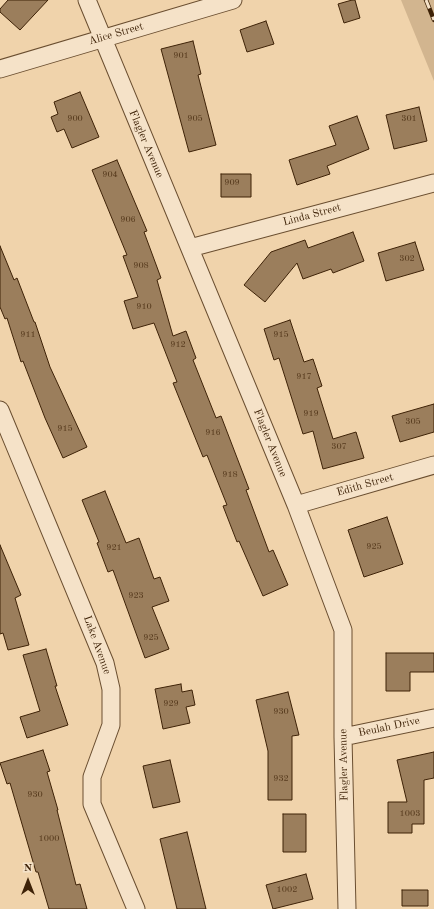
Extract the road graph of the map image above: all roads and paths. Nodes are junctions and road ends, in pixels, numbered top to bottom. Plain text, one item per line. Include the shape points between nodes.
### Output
1 (87, 0) edge
2 (233, 0) edge
3 (102, 37) junction
4 (0, 69) edge
5 (434, 183) edge
6 (190, 248) junction
7 (0, 410) edge
8 (434, 465) edge
9 (296, 505) junction
10 (434, 718) edge
11 (343, 737) junction
12 (136, 909) edge
13 (348, 909) edge

1 - 3 street, Flagler Avenue
2 - 3 street, Alice Street
3 - 4 street, Alice Street
3 - 6 street, Flagler Avenue
5 - 6 street, Linda Street
6 - 9 street, Flagler Avenue
7 - 12 street, Lake Avenue via 105,663 111,689 111,725 92,777 92,804
8 - 9 street, Edith Street
9 - 11 street, Flagler Avenue via 344,630
10 - 11 street, Beulah Drive
11 - 13 street, Flagler Avenue

